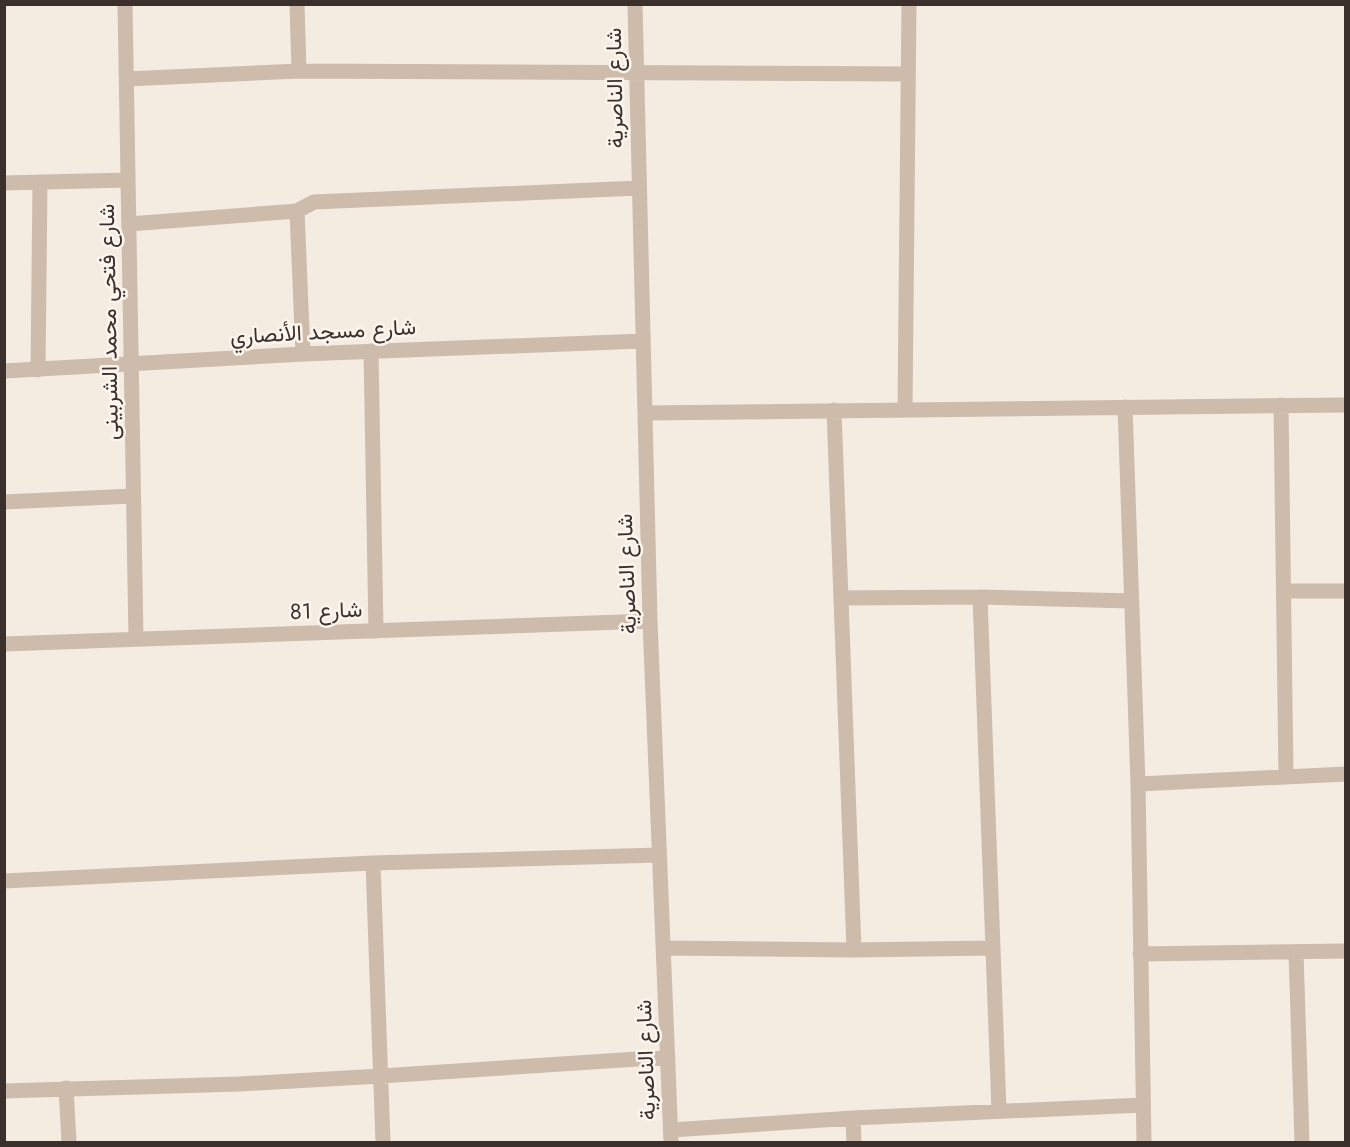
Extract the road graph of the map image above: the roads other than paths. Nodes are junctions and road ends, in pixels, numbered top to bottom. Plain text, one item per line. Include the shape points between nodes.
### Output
1 (125, 4) edge
2 (297, 4) edge
3 (635, 4) edge
4 (909, 4) edge
5 (299, 71) junction
6 (636, 74) junction
7 (908, 74) junction
8 (127, 79) junction
9 (128, 180) junction
10 (40, 182) junction
11 (4, 183) edge
12 (639, 188) junction
13 (297, 211) junction
14 (129, 224) junction
15 (643, 341) junction
16 (372, 351) junction
17 (303, 354) junction
18 (132, 364) junction
19 (38, 370) junction
20 (4, 372) edge
21 (1281, 405) junction
22 (1346, 405) edge
23 (1125, 407) junction
24 (905, 409) junction
25 (834, 410) junction
26 (645, 413) junction
27 (133, 496) junction
28 (4, 502) edge
29 (1284, 591) junction
30 (1346, 591) edge
31 (980, 597) junction
32 (841, 598) junction
33 (1131, 601) junction
34 (650, 621) junction
35 (376, 631) junction
36 (136, 639) junction
37 (4, 644) edge
38 (1346, 774) edge
39 (1286, 777) junction
40 (1138, 784) junction
41 (659, 855) junction
42 (373, 863) junction
43 (4, 881) edge
44 (663, 948) junction
45 (992, 948) junction
46 (854, 950) junction
47 (1346, 951) edge
48 (1296, 952) junction
49 (1140, 954) junction
50 (668, 1057) junction
51 (381, 1077) junction
52 (66, 1088) junction
53 (4, 1091) edge
54 (1143, 1105) junction
55 (999, 1111) junction
56 (853, 1118) junction
57 (671, 1137) edge
58 (69, 1143) edge
59 (383, 1143) edge
60 (854, 1143) edge
61 (1144, 1143) edge
62 (1302, 1143) edge

1 - 8 street, شارع فتحي محمد الشربينى
2 - 5 street
3 - 6 street, شارع الناصرية
4 - 7 street
5 - 6 street
5 - 8 street
6 - 7 street
6 - 12 street, شارع الناصرية
7 - 24 street
8 - 9 street, شارع فتحي محمد الشربينى
9 - 10 street
9 - 14 street, شارع فتحي محمد الشربينى
10 - 11 street
10 - 19 street
12 - 13 street via 314,202
12 - 15 street, شارع الناصرية
13 - 14 street
13 - 17 street
14 - 18 street, شارع فتحي محمد الشربينى
15 - 16 street, شارع مسجد الأنصاري
15 - 26 street, شارع الناصرية
16 - 17 street, شارع مسجد الأنصاري
16 - 35 street
17 - 18 street, شارع مسجد الأنصاري
18 - 19 street, شارع مسجد الأنصاري
18 - 27 street, شارع فتحي محمد الشربينى
19 - 20 street, شارع مسجد الأنصاري
21 - 22 street
21 - 23 street
21 - 29 street
23 - 24 street
23 - 33 street
24 - 25 street
25 - 26 street
25 - 32 street
26 - 34 street, شارع الناصرية
27 - 28 street
27 - 36 street, شارع فتحي محمد الشربينى
29 - 30 street
29 - 39 street
31 - 32 street
31 - 33 street
31 - 45 street
32 - 46 street
33 - 40 street
34 - 35 street, شارع 81
34 - 41 street, شارع الناصرية
35 - 36 street, شارع 81
36 - 37 street, شارع 81
38 - 39 street
39 - 40 street
40 - 49 street
41 - 42 street
41 - 44 street, شارع الناصرية
42 - 43 street
42 - 51 street
44 - 46 street
44 - 50 street, شارع الناصرية
45 - 46 street
45 - 55 street
47 - 48 street
48 - 49 street
48 - 62 street
49 - 54 street
50 - 51 street
50 - 57 street, شارع الناصرية
51 - 52 street
51 - 59 street
52 - 53 street
52 - 58 street
54 - 55 street
54 - 61 street
55 - 56 street
56 - 57 street
56 - 60 street

